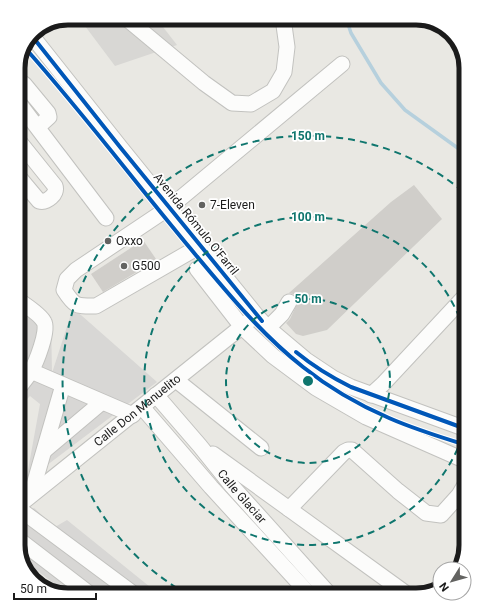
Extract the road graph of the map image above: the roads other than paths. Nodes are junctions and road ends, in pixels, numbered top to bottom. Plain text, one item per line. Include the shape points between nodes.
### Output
1 (134, 25) edge
2 (284, 25) edge
3 (36, 40) edge
4 (342, 64) dead end
5 (25, 85) edge
6 (25, 110) edge
7 (38, 126) junction
8 (25, 149) edge
9 (25, 184) edge
10 (170, 207) junction
11 (106, 218) dead end
12 (200, 246) junction
13 (197, 269) dead end
14 (289, 302) dead end
15 (459, 302) edge
16 (25, 305) edge
17 (256, 314) junction
18 (242, 327) junction
19 (268, 328) junction
20 (31, 371) junction
21 (25, 379) edge
22 (176, 380) junction
23 (63, 385) junction
24 (371, 395) junction
25 (156, 396) junction
26 (102, 402) junction
27 (137, 411) junction
28 (459, 426) edge
29 (200, 446) junction
30 (261, 448) dead end
31 (44, 450) junction
32 (459, 458) edge
33 (459, 494) edge
34 (31, 495) junction
35 (25, 501) edge
36 (289, 509) junction
37 (25, 512) edge
38 (63, 541) junction
39 (25, 545) edge
40 (60, 570) junction
41 (82, 588) edge
42 (125, 588) edge
43 (304, 588) edge
44 (324, 588) edge
45 (398, 588) edge

1 - 2 street via 232,103 251,104 272,91 284,72 287,47
3 - 10 street, Avenida Rómulo O'Farril
4 - 10 street
5 - 7 street via 48,113 47,120
6 - 7 street
7 - 11 street
8 - 9 street via 56,189 55,193 42,202
10 - 12 street, Avenida Rómulo O'Farril
10 - 12 street via 76,270 67,279 64,290 70,300 79,306 96,306
12 - 17 street, Avenida Rómulo O'Farril
13 - 18 street
14 - 19 street via 282,314
15 - 24 street
16 - 20 street via 40,317 46,327
17 - 18 street, Calle Don Manuelito
17 - 19 street, Avenida Rómulo O'Farril
18 - 22 street, Calle Don Manuelito
18 - 32 street via 273,356 316,388 366,417
19 - 24 street, Avenida Rómulo O'Farril via 306,360 333,378
20 - 21 street
20 - 23 street
22 - 25 street, Calle Don Manuelito
22 - 30 street
23 - 26 street
23 - 31 street
24 - 28 street, Avenida Rómulo O'Farril
25 - 27 street, Calle Don Manuelito
25 - 29 street, Calle Glaciar
26 - 27 street
26 - 31 street
27 - 34 street, Calle Don Manuelito
27 - 43 street, Calle Glaciar
29 - 36 street
29 - 44 street, Calle Glaciar via 232,486
31 - 34 street
33 - 36 street via 441,515 426,513 352,450 348,450
34 - 35 street, Calle Don Manuelito
36 - 45 street
37 - 38 street
38 - 40 street
38 - 42 street
39 - 40 street
40 - 41 street

